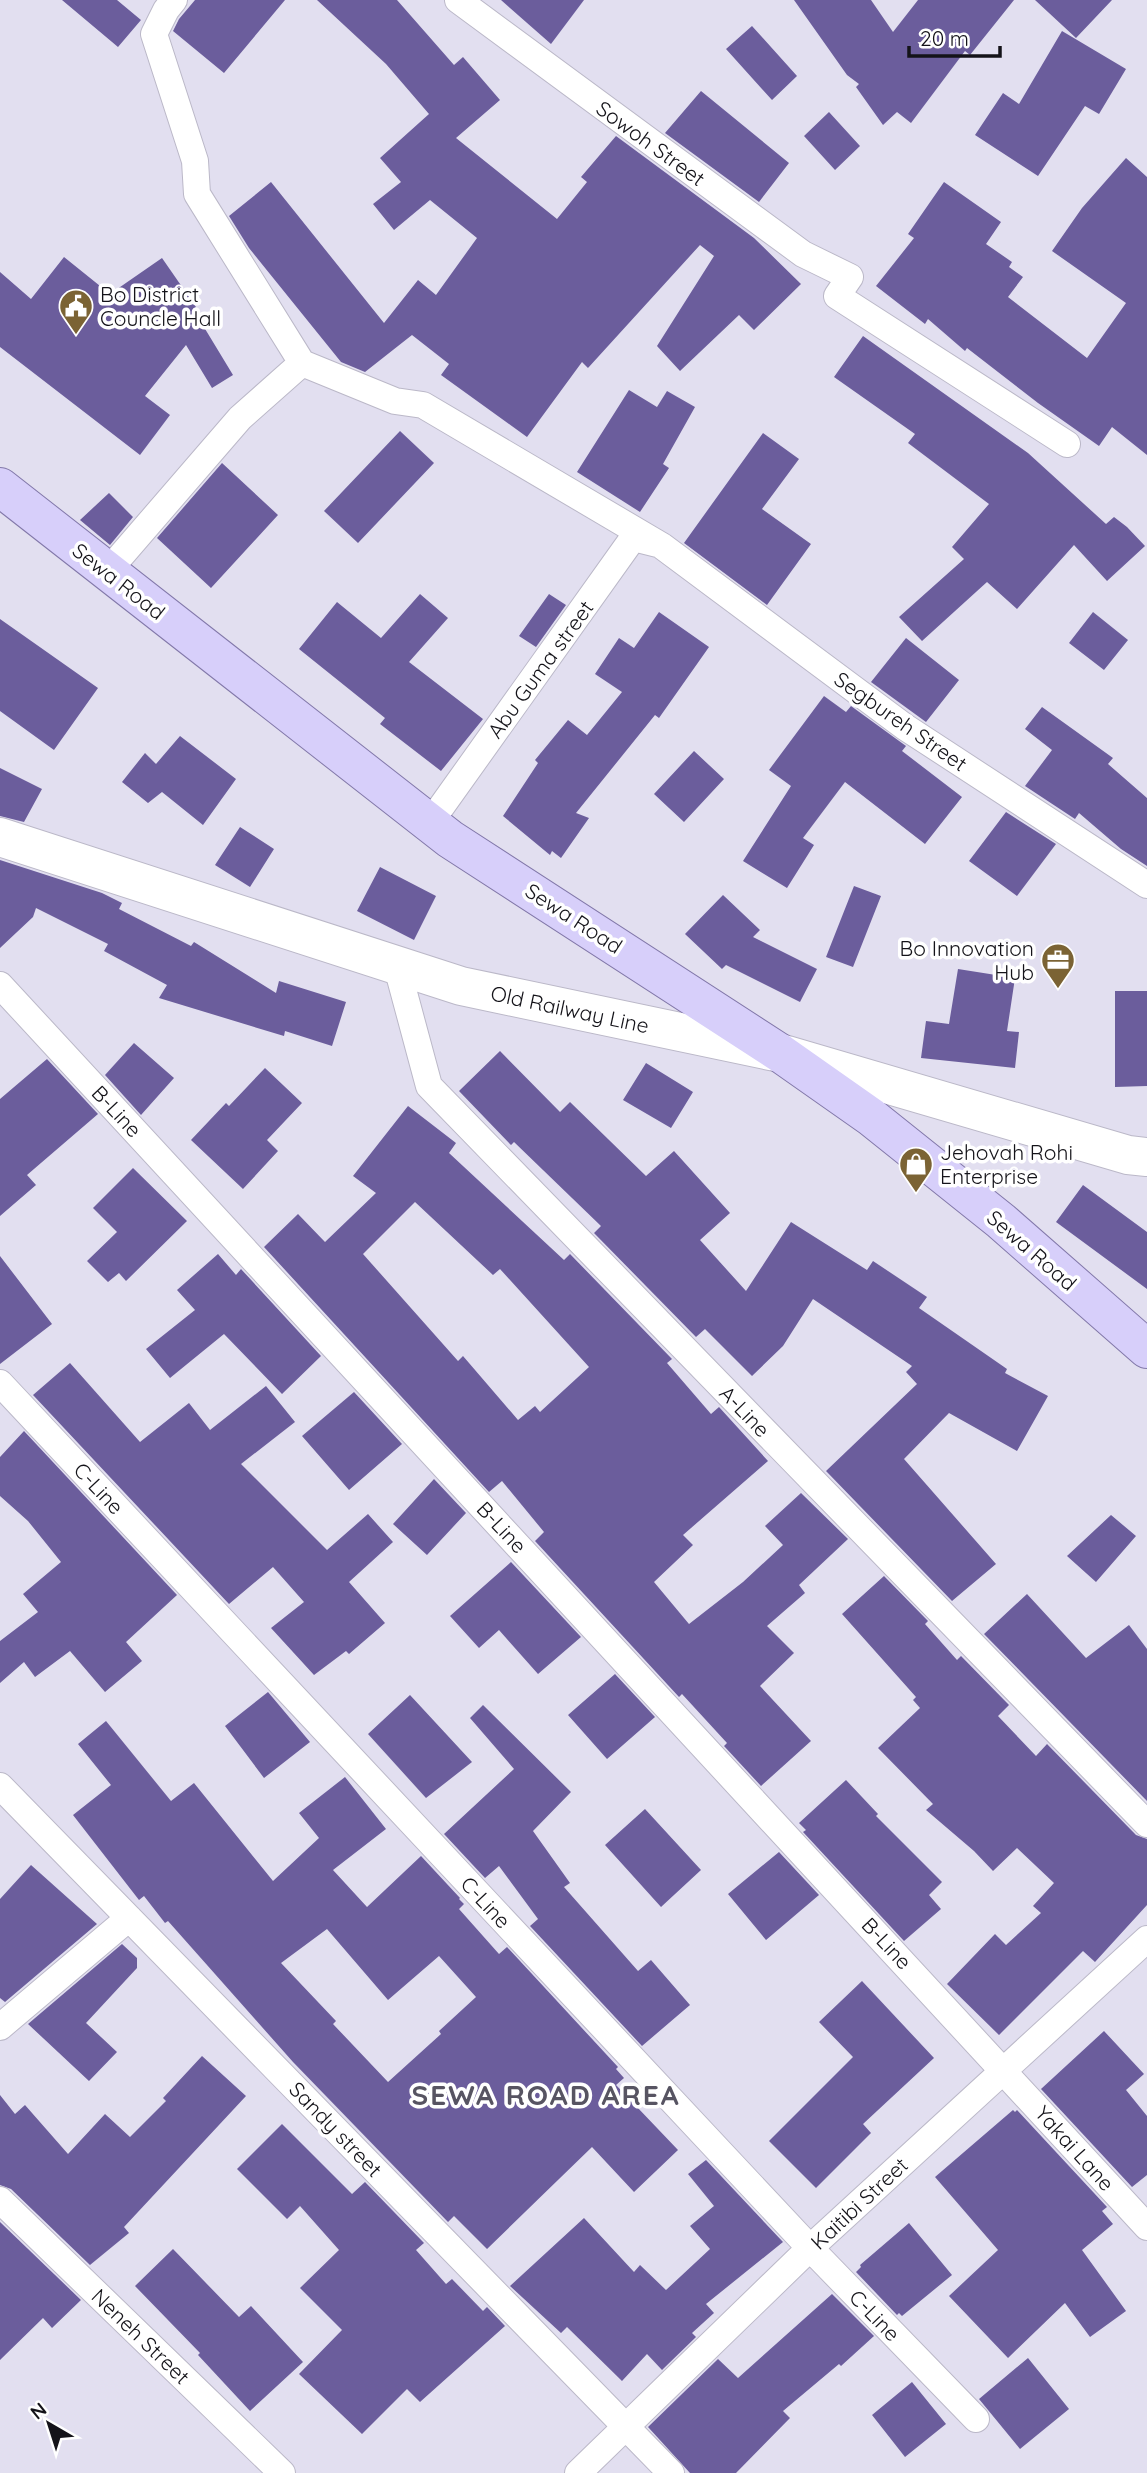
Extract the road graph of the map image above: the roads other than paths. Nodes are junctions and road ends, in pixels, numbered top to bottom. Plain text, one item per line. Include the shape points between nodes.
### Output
1 (174, 0) edge
2 (458, 0) edge
3 (302, 363) junction
4 (1067, 444) dead end
5 (0, 487) edge
6 (662, 546) junction
7 (107, 572) junction
8 (429, 824) junction
9 (0, 837) edge
10 (1147, 885) edge
11 (397, 967) junction
12 (0, 985) edge
13 (780, 1053) junction
14 (1147, 1157) edge
15 (1147, 1349) edge
16 (0, 1383) edge
17 (0, 1786) edge
18 (1147, 1824) edge
19 (129, 1918) junction
20 (1147, 1939) edge
21 (0, 2027) edge
22 (1004, 2070) junction
23 (0, 2200) edge
24 (1147, 2227) edge
25 (810, 2248) junction
26 (976, 2419) dead end
27 (625, 2425) junction
28 (282, 2473) edge
29 (578, 2473) edge
30 (671, 2473) edge

1 - 3 street via 155,34 195,161 197,194
2 - 4 street, Sowoh Street via 803,254 850,277 837,296
3 - 6 street, Segbureh Street via 396,401 423,405
3 - 7 street via 240,418
5 - 7 main road, Sewa Road
6 - 8 street, Abu Guma street via 633,538
6 - 10 street, Segbureh Street via 905,727
7 - 8 main road, Sewa Road
8 - 13 main road, Sewa Road
9 - 11 street, Old Railway Line
11 - 13 street, Old Railway Line via 461,986
11 - 18 street, A-Line via 429,1086
12 - 22 street, B-Line
13 - 14 street, Old Railway Line
13 - 15 main road, Sewa Road via 871,1117 1000,1221
16 - 25 street, C-Line
17 - 19 street, Sandy street
19 - 21 street
19 - 27 street, Sandy street
20 - 22 street, Kaitibi Street
22 - 24 street, Yakai Lane
22 - 25 street, Kaitibi Street
23 - 28 street, Neneh Street
25 - 26 street, C-Line
25 - 27 street, Kaitibi Street
27 - 29 street, Kaitibi Street
27 - 30 street, Sandy street

